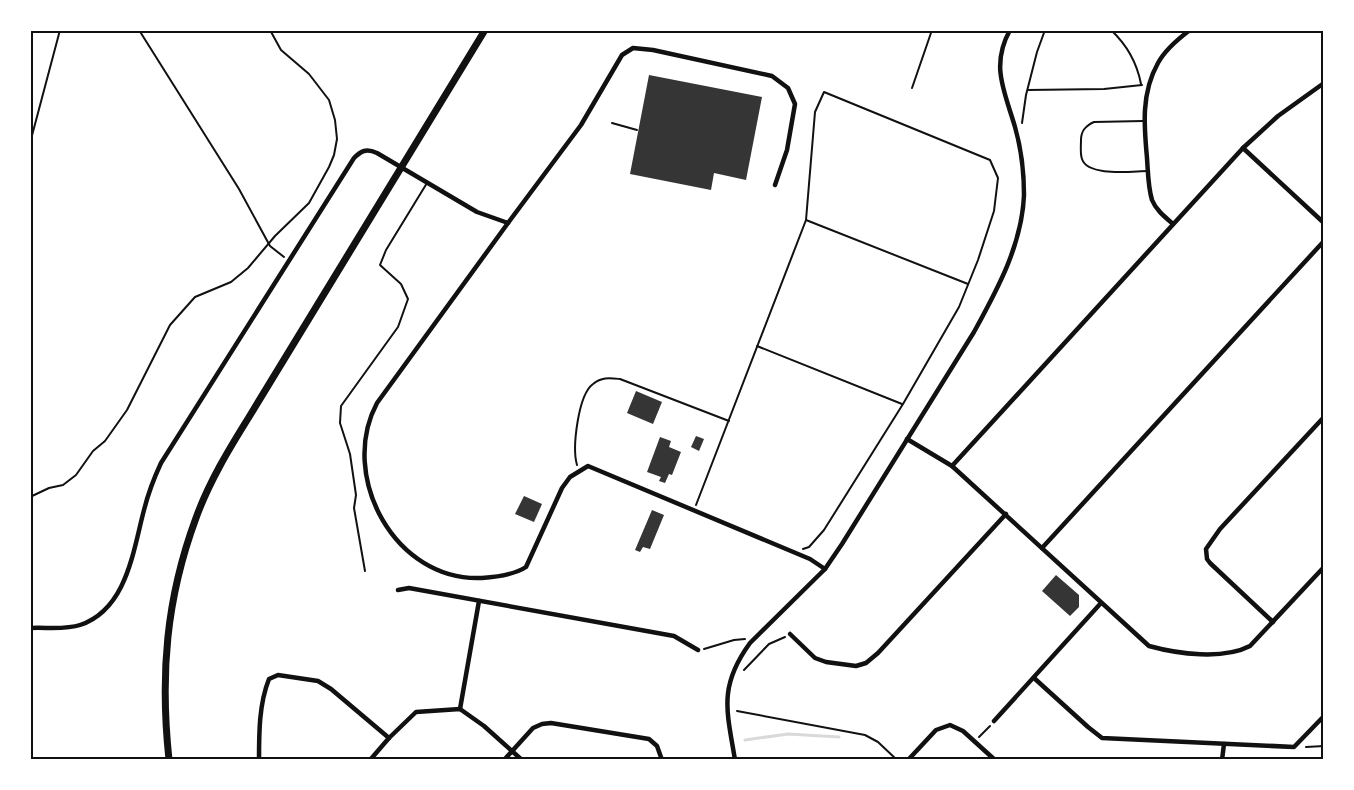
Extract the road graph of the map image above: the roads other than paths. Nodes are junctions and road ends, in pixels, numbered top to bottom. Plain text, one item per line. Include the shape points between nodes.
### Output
1 (485, 30) edge
2 (932, 30) edge
3 (1010, 30) edge
4 (1190, 30) edge
5 (1324, 83) edge
6 (912, 88) dead end
7 (1144, 121) junction
8 (1244, 148) junction
9 (401, 167) junction
10 (1148, 171) junction
11 (427, 182) junction
12 (775, 185) dead end
13 (508, 223) junction
14 (1324, 223) edge
15 (1173, 224) junction
16 (1324, 241) edge
17 (1324, 417) edge
18 (908, 439) junction
19 (952, 466) junction
20 (1006, 514) junction
21 (1042, 548) junction
22 (1324, 567) edge
23 (825, 569) junction
24 (365, 571) dead end
25 (398, 590) dead end
26 (479, 601) junction
27 (1101, 603) junction
28 (1273, 622) junction
29 (30, 628) edge
30 (790, 634) road end
31 (698, 650) road end
32 (1034, 678) junction
33 (460, 709) junction
34 (1324, 716) edge
35 (994, 721) road end
36 (389, 738) junction
37 (1224, 744) junction
38 (512, 751) junction
39 (169, 760) edge
40 (259, 760) edge
41 (370, 760) edge
42 (504, 760) edge
43 (522, 760) edge
44 (662, 760) edge
45 (735, 760) edge
46 (908, 760) edge
47 (995, 760) edge
48 (1222, 760) edge

1 - 9 main road
2 - 6 lane
3 - 18 street via 999,61 1000,78 1015,128 1024,196 1013,251 974,332
4 - 7 street via 1158,62 1148,87
5 - 8 street via 1278,116
7 - 10 street
7 - 10 lane via 1089,124 1082,133 1081,149 1086,165 1095,170
8 - 14 street
8 - 15 street
9 - 11 street
9 - 29 street via 372,150 358,153 161,463 128,572 117,595 104,611 78,626
9 - 39 main road via 218,468 196,517 180,569 166,649 164,714
10 - 15 street via 1152,200
11 - 13 street via 477,212
11 - 24 lane via 380,266 401,284 408,299 398,327 341,406 340,423 350,454
12 - 13 street via 787,150 795,105 788,88 772,76 633,48 622,55 581,125
13 - 23 street via 369,418 364,435 364,466 374,507 387,529 428,565 451,574 489,578 519,571 526,567 562,488 578,470 588,466 810,559
15 - 19 street
16 - 21 street
17 - 28 street via 1210,540 1206,549 1210,563
18 - 19 street
18 - 23 street
19 - 20 street
20 - 21 street
20 - 30 street via 866,663 842,665 815,658
21 - 27 street
22 - 28 street
23 - 45 street via 750,643 730,675 728,716
25 - 26 street via 409,588
26 - 31 street via 674,636
26 - 33 street
27 - 28 street via 1149,646 1167,651 1239,652
27 - 32 street
32 - 35 street
32 - 37 street via 1102,738
33 - 36 street via 416,712
33 - 38 street
34 - 37 street via 1294,747
36 - 40 street via 318,681 278,675 269,679 265,690
36 - 41 street
37 - 48 street
38 - 42 street
38 - 43 street
38 - 44 street via 533,728 551,723 649,740 657,746
46 - 47 street via 943,726 955,727

